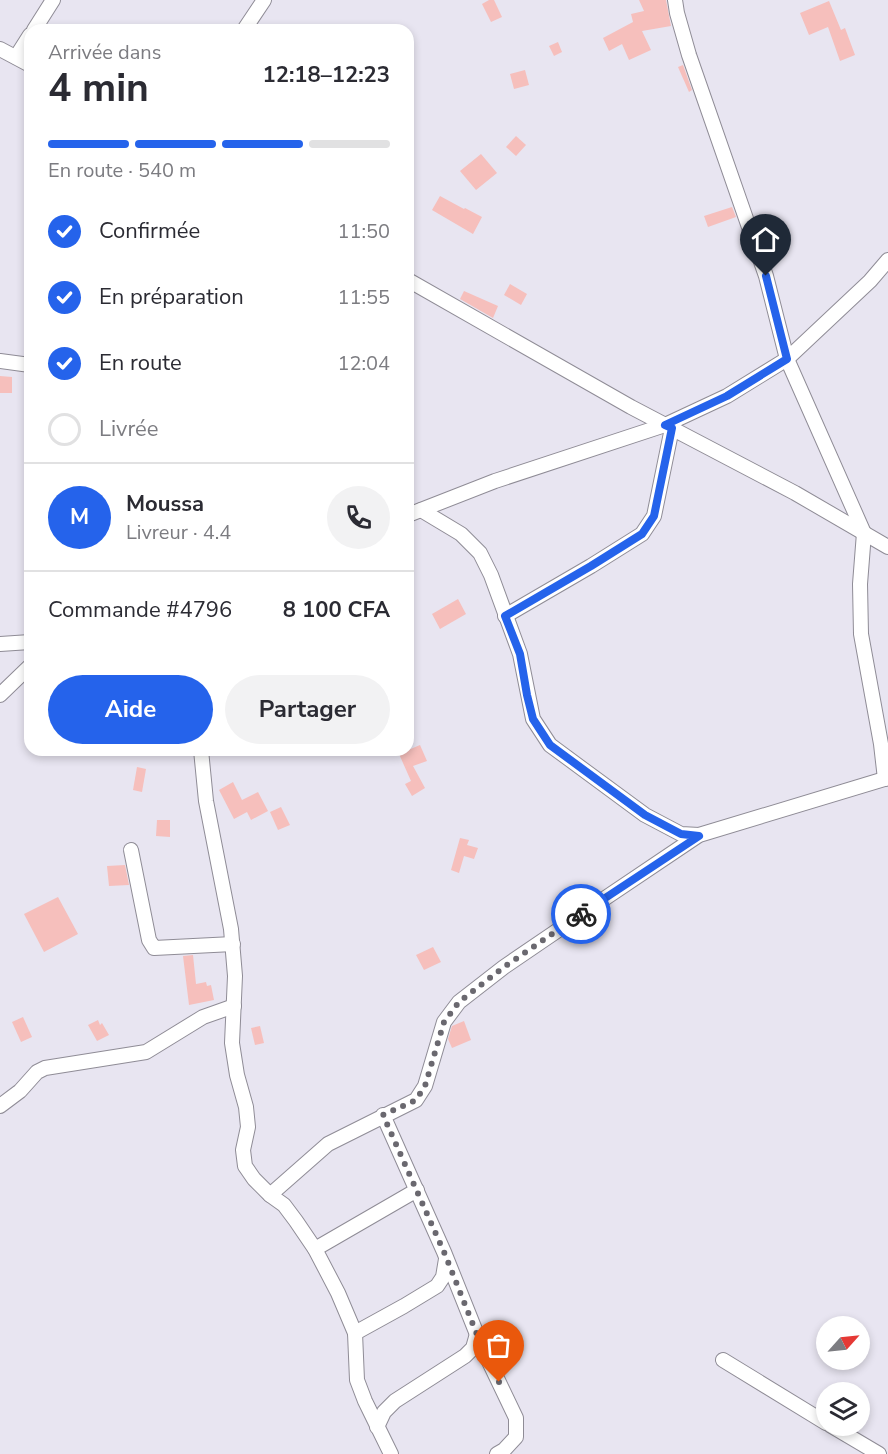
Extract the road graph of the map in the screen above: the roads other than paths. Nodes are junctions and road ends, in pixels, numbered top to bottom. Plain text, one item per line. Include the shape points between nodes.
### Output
1 (53, 0) edge
2 (264, 0) edge
3 (675, 0) edge
4 (37, 24) edge
5 (248, 24) edge
6 (24, 44) edge
7 (0, 49) edge
8 (16, 57) junction
9 (24, 62) edge
10 (887, 262) edge
11 (414, 283) edge
12 (787, 359) junction
13 (0, 361) edge
14 (24, 364) edge
15 (668, 427) junction
16 (415, 513) edge
17 (864, 533) junction
18 (888, 547) edge
19 (505, 616) junction
20 (24, 642) edge
21 (0, 644) edge
22 (24, 672) edge
23 (0, 695) edge
24 (202, 756) edge
25 (886, 778) edge
26 (699, 836) junction
27 (131, 850) dead end
28 (233, 944) junction
29 (234, 1006) junction
30 (0, 1107) edge
31 (383, 1115) junction
32 (417, 1190) junction
33 (270, 1195) junction
34 (315, 1249) junction
35 (446, 1258) junction
36 (355, 1333) junction
37 (477, 1334) junction
38 (723, 1360) dead end
39 (816, 1417) edge
40 (377, 1427) junction
41 (848, 1436) edge
42 (391, 1454) edge
43 (497, 1454) edge
44 (879, 1454) edge

1 - 4 street
2 - 5 street
3 - 12 street via 689,56 766,276
6 - 8 street
7 - 8 street
8 - 9 street
10 - 12 street
11 - 15 street
12 - 15 street
12 - 17 street
13 - 14 street
15 - 16 street via 495,482
15 - 17 street
15 - 19 street via 654,516 642,534
16 - 19 street via 461,534 480,553
17 - 18 street
17 - 25 street via 861,634
19 - 26 street via 520,654 533,719 550,745 645,815 681,834
20 - 21 street
22 - 23 street
24 - 28 street via 206,801
25 - 26 street
26 - 31 street via 504,967 459,1002 444,1022 425,1086 416,1100
27 - 28 street via 149,940 154,948
28 - 29 street
29 - 30 street via 203,1017 146,1052 45,1068
29 - 33 street via 232,1043 248,1127 243,1150 245,1166
31 - 32 street
31 - 33 street via 328,1144
32 - 34 street
32 - 35 street
33 - 34 street via 284,1205
34 - 36 street
35 - 36 street via 438,1286
35 - 37 street
36 - 40 street via 357,1380
37 - 40 street via 473,1348 465,1356 395,1401
37 - 43 street via 516,1418 516,1437
38 - 39 street
40 - 42 street
41 - 44 street

